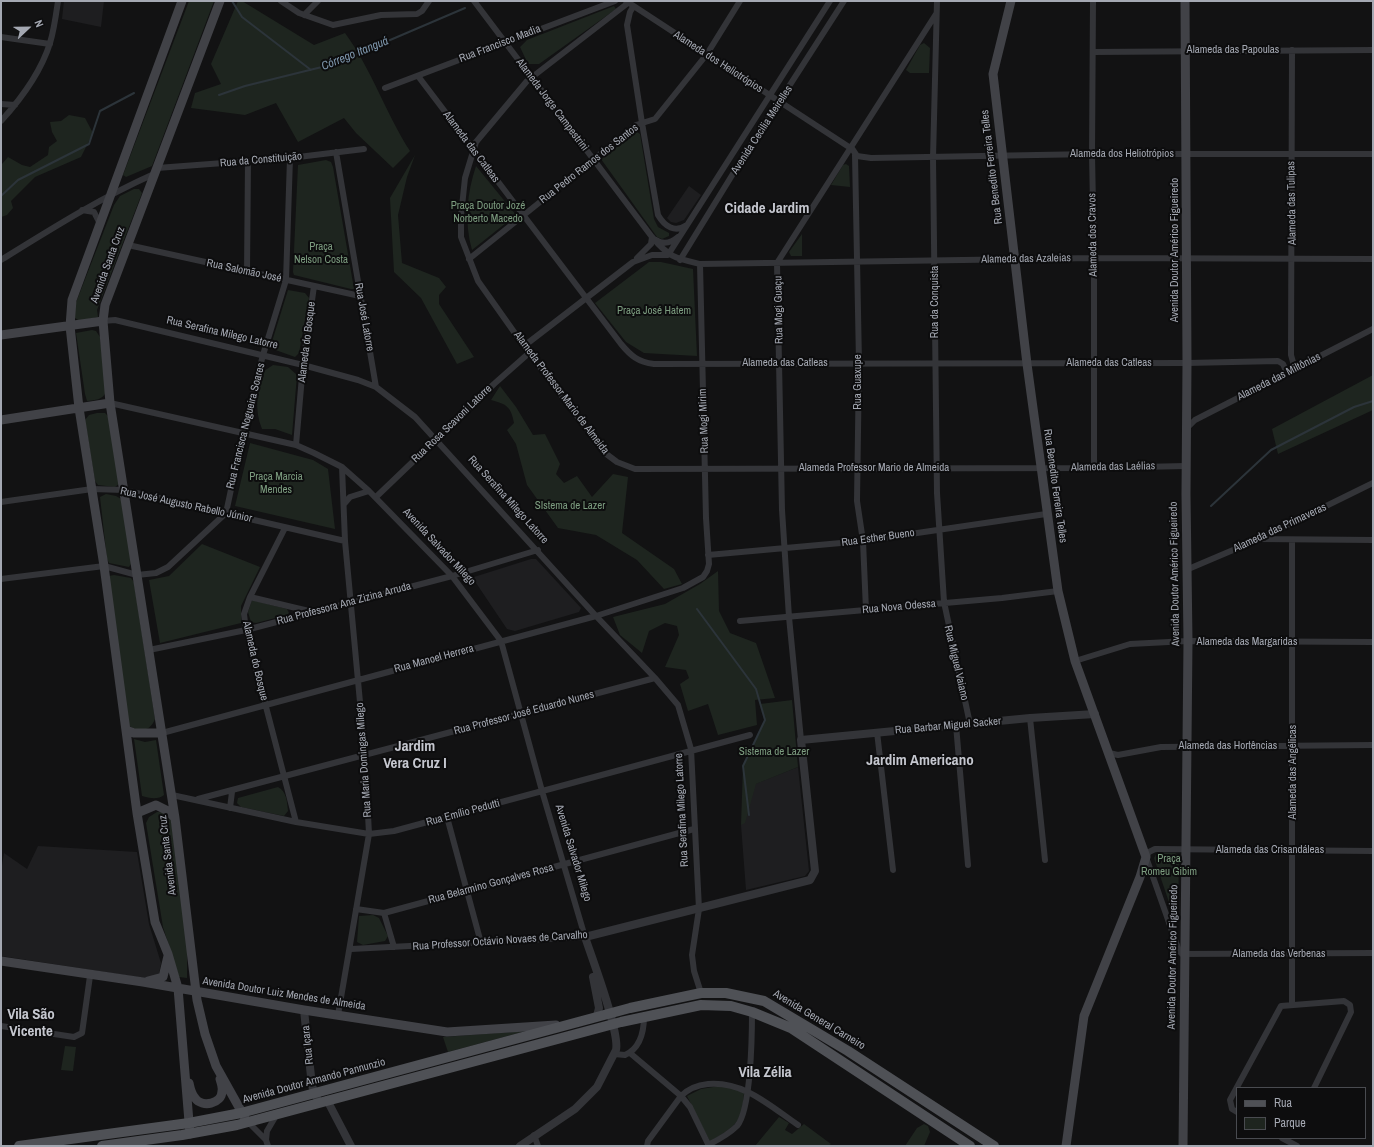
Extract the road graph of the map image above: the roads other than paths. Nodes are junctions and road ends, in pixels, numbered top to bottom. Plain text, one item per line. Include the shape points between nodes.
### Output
1 (58, 1) edge
2 (182, 1) edge
3 (220, 1) edge
4 (281, 1) edge
5 (318, 1) edge
6 (429, 1) edge
7 (474, 1) edge
8 (615, 1) edge
9 (740, 1) edge
10 (830, 1) edge
11 (844, 1) edge
12 (937, 1) edge
13 (1011, 1) edge
14 (1094, 1) edge
15 (1185, 1) edge
16 (629, 4) edge
17 (936, 14) junction
18 (304, 15) junction
19 (1, 37) edge
20 (935, 38) junction
21 (503, 42) junction
22 (50, 44) junction
23 (917, 44) junction
24 (1186, 50) junction
25 (1292, 50) junction
26 (1373, 50) edge
27 (1093, 52) junction
28 (707, 54) junction
29 (418, 76) junction
30 (533, 77) junction
31 (385, 88) dead end
32 (770, 96) junction
33 (780, 103) junction
34 (1, 104) edge
35 (15, 105) junction
36 (1, 120) edge
37 (642, 123) junction
38 (850, 147) junction
39 (364, 149) dead end
40 (474, 150) junction
41 (336, 152) junction
42 (1092, 154) junction
43 (1186, 154) junction
44 (1291, 154) junction
45 (1373, 154) edge
46 (856, 155) junction
47 (1002, 156) junction
48 (290, 158) junction
49 (872, 158) junction
50 (933, 158) junction
51 (593, 160) junction
52 (248, 161) junction
53 (156, 171) junction
54 (111, 194) junction
55 (82, 210) junction
56 (523, 216) junction
57 (100, 224) junction
58 (688, 225) junction
59 (683, 233) junction
60 (652, 236) junction
61 (128, 245) junction
62 (668, 255) junction
63 (1094, 258) junction
64 (1186, 258) junction
65 (469, 259) junction
66 (1015, 259) junction
67 (1373, 259) edge
68 (1, 260) edge
69 (680, 260) junction
70 (935, 260) junction
71 (1293, 260) junction
72 (857, 261) junction
73 (633, 262) junction
74 (777, 263) junction
75 (700, 264) junction
76 (247, 272) junction
77 (286, 280) junction
78 (314, 286) junction
79 (360, 296) junction
80 (587, 299) junction
81 (103, 321) junction
82 (70, 326) junction
83 (1373, 329) edge
84 (1, 335) edge
85 (524, 346) junction
86 (529, 354) junction
87 (263, 355) junction
88 (1291, 356) junction
89 (1278, 361) junction
90 (780, 363) junction
91 (858, 363) junction
92 (1093, 363) junction
93 (1187, 363) junction
94 (702, 364) junction
95 (935, 364) junction
96 (1027, 364) junction
97 (303, 365) junction
98 (1295, 369) junction
99 (1287, 373) junction
100 (376, 387) junction
101 (110, 403) junction
102 (79, 408) junction
103 (1, 420) edge
104 (1187, 428) junction
105 (243, 433) junction
106 (436, 440) junction
107 (296, 445) junction
108 (1186, 466) junction
109 (342, 467) junction
110 (937, 467) junction
111 (857, 468) junction
112 (1041, 468) junction
113 (1094, 468) junction
114 (782, 469) junction
115 (706, 470) junction
116 (1373, 484) edge
117 (92, 489) junction
118 (124, 490) junction
119 (369, 491) junction
120 (376, 497) junction
121 (1, 502) edge
122 (344, 504) junction
123 (226, 513) junction
124 (1046, 514) junction
125 (285, 528) junction
126 (939, 530) junction
127 (1277, 530) junction
128 (1259, 539) junction
129 (1278, 540) junction
130 (1292, 540) junction
131 (1373, 540) edge
132 (345, 541) junction
133 (863, 541) junction
134 (786, 548) junction
135 (538, 550) junction
136 (708, 555) junction
137 (104, 566) junction
138 (1186, 570) junction
139 (137, 575) junction
140 (452, 576) junction
141 (703, 577) joint
142 (1, 579) edge
143 (1058, 591) junction
144 (250, 597) junction
145 (944, 602) junction
146 (350, 603) junction
147 (291, 607) junction
148 (866, 610) junction
149 (314, 612) junction
150 (596, 616) junction
151 (789, 617) junction
152 (290, 618) junction
153 (740, 621) dead end
154 (246, 630) junction
155 (501, 641) junction
156 (1188, 641) junction
157 (1293, 642) junction
158 (1373, 642) edge
159 (149, 650) junction
160 (1075, 661) junction
161 (655, 678) junction
162 (358, 680) junction
163 (264, 705) junction
164 (521, 714) junction
165 (1095, 714) junction
166 (160, 718) junction
167 (1030, 718) junction
168 (970, 724) junction
169 (956, 725) junction
170 (126, 730) junction
171 (877, 732) junction
172 (145, 733) junction
173 (162, 733) junction
174 (750, 735) dead end
175 (801, 740) junction
176 (1373, 745) edge
177 (1187, 746) junction
178 (1293, 746) junction
179 (691, 749) junction
180 (1109, 753) junction
181 (365, 756) junction
182 (285, 778) junction
183 (542, 791) junction
184 (232, 792) junction
185 (172, 795) junction
186 (196, 800) junction
187 (230, 808) junction
188 (137, 813) junction
189 (448, 817) junction
190 (175, 818) junction
191 (296, 822) junction
192 (694, 829) junction
193 (369, 834) junction
194 (1186, 850) junction
195 (1292, 850) junction
196 (1373, 851) edge
197 (1146, 857) junction
198 (1046, 860) dead end
199 (564, 864) junction
200 (968, 864) dead end
201 (893, 870) dead end
202 (467, 890) junction
203 (356, 909) junction
204 (699, 909) junction
205 (384, 913) junction
206 (585, 937) junction
207 (481, 943) junction
208 (394, 947) junction
209 (351, 949) junction
210 (1373, 953) edge
211 (168, 954) junction
212 (1185, 954) junction
213 (1292, 954) junction
214 (1, 961) edge
215 (90, 976) junction
216 (143, 982) junction
217 (178, 988) junction
218 (196, 992) junction
219 (702, 993) junction
220 (1292, 1004) junction
221 (304, 1010) junction
222 (181, 1012) junction
223 (752, 1012) junction
224 (609, 1014) junction
225 (338, 1015) junction
226 (598, 1016) junction
227 (644, 1016) junction
228 (612, 1024) junction
229 (565, 1025) junction
230 (1, 1026) edge
231 (630, 1053) junction
232 (614, 1054) junction
233 (216, 1066) junction
234 (1237, 1087) edge
235 (1314, 1087) edge
236 (1236, 1089) edge
237 (748, 1090) junction
238 (314, 1093) junction
239 (681, 1096) junction
240 (324, 1101) junction
241 (1235, 1111) edge
242 (241, 1113) junction
243 (277, 1114) junction
244 (248, 1122) junction
245 (189, 1123) junction
246 (798, 1125) dead end
247 (190, 1134) junction
248 (534, 1135) junction
249 (1286, 1141) edge
250 (267, 1143) edge
251 (132, 1144) edge
252 (19, 1146) edge
253 (102, 1146) edge
254 (351, 1146) edge
255 (520, 1146) edge
256 (538, 1146) edge
257 (647, 1146) edge
258 (709, 1146) edge
259 (970, 1146) edge
260 (994, 1146) edge
261 (1066, 1146) edge
262 (1183, 1146) edge
263 (1297, 1146) edge

1 - 22 street
2 - 54 main road, Avenida Santa Cruz
3 - 53 main road, Avenida Santa Cruz
4 - 18 street
5 - 18 street
6 - 18 street via 417,14 381,15 338,25 319,22
7 - 21 street, Alameda Jorge Campestrini
8 - 21 street, Rua Francisco Madia
9 - 28 street, Rua Pedro Ramos dos Santos
10 - 32 street
11 - 33 street, Avenida Cecilia Meirelles
12 - 17 street, Rua da Conquista
13 - 47 main road, Rua Benedito Ferreira Telles via 993,74
14 - 27 street, Alameda dos Cravos
15 - 24 main road, Avenida Doutor Américo Figueiredo
16 - 28 street, Alameda dos Heliotrópios
16 - 30 street, Alameda Professor Mario de Almeida
16 - 37 street via 627,25
17 - 20 street, Rua da Conquista
17 - 23 street, Rua Mogi Guaçu
19 - 22 street
20 - 23 street via 926,38
20 - 50 street, Rua da Conquista
21 - 29 street, Rua Francisco Madia
21 - 30 street, Alameda Jorge Campestrini
22 - 35 street via 35,77
23 - 38 street, Rua Mogi Guaçu
24 - 25 street, Alameda das Papoulas
24 - 27 street, Alameda das Papoulas
24 - 43 main road, Avenida Doutor Américo Figueiredo
25 - 26 street, Alameda das Papoulas
25 - 44 street, Alameda das Tulipas
27 - 42 street, Alameda dos Cravos
28 - 32 street, Alameda dos Heliotrópios
28 - 37 street, Rua Pedro Ramos dos Santos via 655,119
29 - 31 street, Rua Francisco Madia
29 - 40 street, Alameda das Catleas
30 - 40 street, Alameda Professor Mario de Almeida via 507,102 476,142
30 - 51 street, Alameda Jorge Campestrini
32 - 33 street, Alameda dos Heliotrópios
32 - 58 street
33 - 38 street, Alameda dos Heliotrópios
33 - 69 street, Avenida Cecilia Meirelles via 738,164
34 - 35 street
35 - 36 street
37 - 51 street, Rua Pedro Ramos dos Santos via 636,125
37 - 58 street via 658,215 667,226 674,229
38 - 46 street, Alameda dos Heliotrópios
38 - 49 street, Alameda dos Heliotrópios
38 - 74 street, Rua Mogi Guaçu
39 - 41 street, Rua da Constituição
40 - 56 street, Alameda das Catleas
40 - 65 street, Alameda Professor Mario de Almeida via 465,178 461,216 461,237
41 - 48 street, Rua da Constituição
41 - 79 street, Rua José Latorre
42 - 43 street, Alameda dos Heliotrópios
42 - 47 street, Alameda dos Heliotrópios
42 - 63 street, Alameda dos Cravos
43 - 44 street, Alameda dos Heliotrópios
43 - 64 main road, Avenida Doutor Américo Figueiredo
44 - 45 street, Alameda dos Heliotrópios
44 - 71 street, Alameda das Tulipas
46 - 49 street, Alameda dos Heliotrópios via 860,158
46 - 72 street, Rua Guaxupe
47 - 50 street, Alameda dos Heliotrópios
47 - 66 main road, Rua Benedito Ferreira Telles
48 - 52 street, Rua da Constituição
48 - 77 street, Rua Francisca Nogueira Soares
49 - 50 street, Alameda dos Heliotrópios
50 - 70 street, Rua da Conquista
51 - 56 street, Rua Pedro Ramos dos Santos
51 - 60 street, Alameda Jorge Campestrini
52 - 53 street, Rua da Constituição
52 - 76 street
53 - 54 street, Rua da Constituição
53 - 61 main road, Avenida Santa Cruz
54 - 55 street, Rua da Constituição
54 - 57 main road, Avenida Santa Cruz
55 - 57 street via 94,212
55 - 68 street, Rua da Constituição
56 - 65 street, Rua Pedro Ramos dos Santos
56 - 80 street, Alameda das Catleas
57 - 82 main road, Avenida Santa Cruz via 72,300
58 - 59 street
59 - 60 street via 668,243 661,243
59 - 62 street
60 - 62 street, Alameda Jorge Campestrini
60 - 73 street via 651,244
61 - 76 street, Rua Salomão José
61 - 81 main road, Avenida Santa Cruz via 105,305
62 - 69 street, Alameda Jorge Campestrini
62 - 73 street via 652,255
63 - 64 street, Alameda das Azaleias
63 - 66 street, Alameda das Azaleias
63 - 92 street, Alameda dos Cravos
64 - 71 street, Alameda das Azaleias
64 - 93 main road, Avenida Doutor Américo Figueiredo
65 - 85 street, Alameda Professor Mario de Almeida via 478,282
66 - 70 street, Alameda das Azaleias
66 - 96 main road, Rua Benedito Ferreira Telles
67 - 71 street, Alameda das Azaleias
69 - 75 street, Alameda das Azaleias
70 - 72 street, Alameda das Azaleias
70 - 95 street, Rua da Conquista
71 - 88 street, Alameda das Tulipas
72 - 74 street, Alameda das Azaleias
72 - 91 street, Rua Guaxupe
73 - 80 street
74 - 75 street, Alameda das Azaleias
74 - 90 street, Rua Mogi Guaçu
75 - 94 street, Rua Mogi Mirim
76 - 77 street, Rua Salomão José
77 - 78 street, Rua Salomão José
77 - 87 street, Rua Francisca Nogueira Soares
78 - 79 street, Rua Salomão José
78 - 97 street, Alameda do Bosque
79 - 100 street, Rua José Latorre
80 - 85 street
80 - 94 street, Alameda das Catleas via 633,358 654,364
81 - 82 main road, Rua Serafina Milego Latorre
81 - 87 street, Rua Serafina Milego Latorre via 115,320
81 - 101 main road, Avenida Santa Cruz
82 - 84 main road, Rua Serafina Milego Latorre
82 - 102 main road, Avenida Santa Cruz
83 - 98 street, Alameda das Miltônias
85 - 86 street, Alameda Professor Mario de Almeida
86 - 106 street, Rua Rosa Scavoni Latorre
86 - 115 street, Alameda Professor Mario de Almeida via 605,453 617,462 635,469
87 - 97 street, Rua Serafina Milego Latorre
87 - 105 street, Rua Francisca Nogueira Soares
88 - 89 street via 1288,360
88 - 98 street, Alameda das Tulipas
89 - 93 street, Alameda das Catleas
89 - 99 street via 1283,364
90 - 91 street, Alameda das Catleas
90 - 94 street, Alameda das Catleas
90 - 114 street, Rua Mogi Guaçu
91 - 95 street, Alameda das Catleas
91 - 111 street, Rua Guaxupe
92 - 93 street, Alameda das Catleas
92 - 96 street, Alameda das Catleas
92 - 113 street, Alameda dos Cravos
93 - 104 main road, Avenida Doutor Américo Figueiredo
94 - 115 street, Rua Mogi Mirim
95 - 96 street, Alameda das Catleas
95 - 110 street, Rua da Conquista
96 - 112 main road, Rua Benedito Ferreira Telles
97 - 100 street, Rua Serafina Milego Latorre
97 - 107 street, Alameda do Bosque
98 - 99 street, Alameda das Miltônias
99 - 104 street, Alameda das Miltônias via 1195,420
100 - 106 street, Rua Serafina Milego Latorre via 415,417
101 - 102 main road, Avenida Salvador Milego
101 - 105 street, Avenida Salvador Milego
101 - 118 main road, Avenida Santa Cruz
102 - 103 main road, Avenida Salvador Milego
102 - 117 main road, Avenida Santa Cruz
104 - 108 main road, Avenida Doutor Américo Figueiredo
105 - 107 street, Avenida Salvador Milego
105 - 123 street, Rua Francisca Nogueira Soares
106 - 120 street, Rua Rosa Scavoni Latorre
106 - 135 street, Rua Serafina Milego Latorre
107 - 109 street, Avenida Salvador Milego
108 - 113 street, Alameda das Laélias
108 - 138 main road, Avenida Doutor Américo Figueiredo
109 - 119 street, Avenida Salvador Milego
109 - 122 street, Rua Maria Domingas Milego
110 - 111 street, Alameda Professor Mario de Almeida
110 - 112 street, Alameda Professor Mario de Almeida
110 - 126 street, Rua da Conquista
111 - 114 street, Alameda Professor Mario de Almeida
111 - 133 street, Rua Guaxupe
112 - 113 street, Alameda das Laélias
112 - 124 main road, Rua Benedito Ferreira Telles
114 - 115 street, Alameda Professor Mario de Almeida
114 - 134 street, Rua Mogi Guaçu
115 - 136 street, Rua Mogi Mirim
116 - 127 street, Alameda das Primaveras
117 - 118 street, Rua José Augusto Rabello Júnior
117 - 121 street, Rua José Augusto Rabello Júnior
117 - 137 main road, Avenida Santa Cruz
118 - 123 street, Rua José Augusto Rabello Júnior
118 - 139 main road, Avenida Santa Cruz
119 - 120 street, Avenida Salvador Milego
119 - 122 street via 350,497
120 - 140 street, Avenida Salvador Milego
122 - 132 street, Rua Maria Domingas Milego
123 - 125 street, Rua José Augusto Rabello Júnior
123 - 139 street via 168,567 156,574
124 - 126 street, Rua Esther Bueno
124 - 143 main road, Rua Benedito Ferreira Telles
125 - 132 street, Rua José Augusto Rabello Júnior
125 - 144 street, Alameda do Bosque
126 - 133 street, Rua Esther Bueno
126 - 145 street, Rua da Conquista
127 - 128 street, Alameda das Primaveras
127 - 129 street via 1275,534
128 - 129 street
128 - 138 street, Alameda das Primaveras
129 - 130 street
130 - 131 street
130 - 157 street, Alameda das Angélicas
132 - 146 street, Rua Maria Domingas Milego
133 - 134 street, Rua Esther Bueno
133 - 148 street, Rua Guaxupe
134 - 136 street, Rua Esther Bueno
134 - 151 street, Rua Mogi Guaçu
135 - 140 street, Rua Professora Ana Zizina Arruda
135 - 150 street, Rua Serafina Milego Latorre
136 - 141 street, Rua Mogi Mirim via 707,571
137 - 139 street
137 - 142 street
137 - 170 main road, Avenida Santa Cruz
138 - 156 main road, Avenida Doutor Américo Figueiredo
139 - 159 main road, Avenida Santa Cruz
140 - 146 street, Rua Professora Ana Zizina Arruda
140 - 155 street, Avenida Salvador Milego
141 - 150 street, Rua Manoel Herrera via 684,588
143 - 145 street, Rua Nova Odessa
143 - 160 main road, Rua Benedito Ferreira Telles
144 - 147 street
144 - 154 street, Alameda do Bosque via 244,614
145 - 148 street, Rua Nova Odessa
145 - 168 street, Rua Miguel Vaiano
146 - 149 street, Rua Professora Ana Zizina Arruda
146 - 162 street, Rua Maria Domingas Milego
147 - 149 street
147 - 152 street via 293,614
148 - 151 street, Rua Nova Odessa
149 - 152 street, Rua Professora Ana Zizina Arruda
150 - 155 street, Rua Manoel Herrera
150 - 161 street, Rua Serafina Milego Latorre
151 - 153 street, Rua Nova Odessa
151 - 175 street, Rua Mogi Guaçu
152 - 154 street, Rua Professora Ana Zizina Arruda
154 - 159 street, Rua Professora Ana Zizina Arruda
154 - 163 street, Alameda do Bosque
155 - 162 street, Rua Manoel Herrera
155 - 164 street, Avenida Salvador Milego
156 - 157 street, Alameda das Margaridas
156 - 160 street, Alameda das Margaridas via 1130,644
156 - 177 main road, Avenida Doutor Américo Figueiredo
157 - 158 street, Alameda das Margaridas
157 - 178 street, Alameda das Angélicas
159 - 166 main road, Avenida Santa Cruz
160 - 165 main road, Rua Benedito Ferreira Telles
161 - 164 street, Rua Professor José Eduardo Nunes
161 - 179 street, Rua Serafina Milego Latorre via 678,705
162 - 163 street, Rua Manoel Herrera
162 - 181 street, Rua Maria Domingas Milego
163 - 173 street, Rua Manoel Herrera
163 - 182 street, Alameda do Bosque
164 - 181 street, Rua Professor José Eduardo Nunes
164 - 183 street, Avenida Salvador Milego
165 - 167 street, Rua Barbar Miguel Sacker
165 - 180 main road, Rua Benedito Ferreira Telles
166 - 172 main road via 154,728
166 - 173 main road, Avenida Santa Cruz
167 - 168 street, Rua Barbar Miguel Sacker
167 - 198 street
168 - 169 street, Rua Barbar Miguel Sacker
169 - 171 street, Rua Barbar Miguel Sacker
169 - 200 street
170 - 172 main road
170 - 188 main road, Avenida Santa Cruz
171 - 175 street, Rua Barbar Miguel Sacker
171 - 201 street
172 - 173 main road
173 - 185 main road, Avenida Santa Cruz
174 - 179 street, Rua Emílio Pedutti
175 - 204 street, Rua Professor Octávio Novaes de Carvalho via 815,871 810,880
176 - 178 street, Alameda das Hortências
177 - 178 street, Alameda das Hortências
177 - 180 street, Alameda das Hortências via 1161,747 1118,756
177 - 194 main road, Avenida Doutor Américo Figueiredo
178 - 195 street, Alameda das Angélicas
179 - 183 street, Rua Emílio Pedutti
179 - 192 street, Rua Serafina Milego Latorre
180 - 197 main road, Rua Benedito Ferreira Telles
181 - 182 street, Rua Professor José Eduardo Nunes
181 - 193 street, Rua Maria Domingas Milego
182 - 184 street, Rua Professor José Eduardo Nunes
182 - 191 street, Alameda do Bosque
183 - 189 street, Rua Emílio Pedutti
183 - 199 street, Avenida Salvador Milego
184 - 186 street, Rua Professor José Eduardo Nunes
184 - 187 street
185 - 186 street, Rua Emílio Pedutti
185 - 190 main road, Avenida Santa Cruz
186 - 187 street, Rua Emílio Pedutti
187 - 191 street, Rua Emílio Pedutti
188 - 190 main road via 156,805
188 - 211 main road, Avenida Santa Cruz via 155,922
189 - 193 street, Rua Emílio Pedutti via 394,831
189 - 202 street
190 - 218 main road, Avenida Santa Cruz
191 - 193 street, Rua Emílio Pedutti
192 - 199 street, Rua Belarmino Gonçalves Rosa
192 - 204 street, Rua Serafina Milego Latorre
193 - 203 street, Rua Maria Domingas Milego
194 - 195 street, Alameda das Crisandáleas
194 - 197 street, Alameda das Crisandáleas via 1155,850 1149,852
194 - 212 main road, Avenida Doutor Américo Figueiredo
195 - 196 street, Alameda das Crisandáleas
195 - 213 street, Alameda das Angélicas
197 - 212 street, Rua Benedito Ferreira Telles via 1179,951
197 - 261 main road via 1084,1016
199 - 202 street, Rua Belarmino Gonçalves Rosa
199 - 206 street, Avenida Salvador Milego
202 - 205 street, Rua Belarmino Gonçalves Rosa
202 - 207 street
203 - 205 street, Rua Belarmino Gonçalves Rosa
203 - 209 street, Rua Maria Domingas Milego
204 - 206 street, Rua Professor Octávio Novaes de Carvalho
204 - 219 street, Rua Serafina Milego Latorre via 692,954 694,971
205 - 208 street
206 - 207 street, Rua Professor Octávio Novaes de Carvalho
206 - 224 street, Avenida Salvador Milego
206 - 226 street via 599,1008
207 - 208 street, Rua Professor Octávio Novaes de Carvalho
208 - 209 street, Rua Professor Octávio Novaes de Carvalho
209 - 225 street, Rua Maria Domingas Milego
210 - 213 street, Alameda das Verbenas
211 - 216 main road via 163,978
211 - 217 main road, Avenida Santa Cruz
212 - 213 street, Alameda das Verbenas
212 - 262 main road, Avenida Doutor Américo Figueiredo
213 - 220 street, Alameda das Angélicas
214 - 215 main road, Avenida Doutor Luiz Mendes de Almeida
215 - 216 main road, Avenida Doutor Luiz Mendes de Almeida
215 - 230 street via 82,1032 79,1036
216 - 217 main road, Avenida Doutor Luiz Mendes de Almeida
217 - 218 main road, Avenida Doutor Luiz Mendes de Almeida
217 - 222 main road, Avenida Santa Cruz
218 - 221 main road, Avenida Doutor Luiz Mendes de Almeida
218 - 233 main road, Avenida Santa Cruz via 205,1034
219 - 224 main road, Avenida General Carneiro
219 - 260 main road, Avenida General Carneiro via 726,994 764,1001 848,1051
220 - 234 street via 1281,1006 1278,1010
220 - 235 street via 1344,1001 1350,1005 1351,1012
221 - 225 main road, Avenida Doutor Luiz Mendes de Almeida
221 - 238 street, Rua Içara
222 - 233 main road via 184,1020 190,1086 195,1099 199,1102 210,1104 222,1095
222 - 245 main road, Avenida Santa Cruz
223 - 227 main road, Avenida General Carneiro via 730,1006 701,1004
223 - 237 street
223 - 259 main road, Avenida General Carneiro via 791,1028
224 - 226 main road, Avenida Doutor Armando Pannunzio
224 - 228 street, Avenida Salvador Milego
225 - 229 main road, Avenida Doutor Luiz Mendes de Almeida via 447,1032
226 - 229 main road, Avenida Doutor Armando Pannunzio
227 - 228 main road, Avenida General Carneiro
227 - 231 street via 642,1038
228 - 232 street, Avenida Salvador Milego via 617,1045
228 - 240 main road, Avenida Doutor Armando Pannunzio
229 - 238 main road, Avenida Doutor Armando Pannunzio
231 - 232 street
231 - 239 street
232 - 248 street via 597,1087 575,1109
233 - 242 main road, Avenida Santa Cruz
236 - 241 street via 1230,1100
237 - 239 street via 720,1083 701,1085
237 - 246 street
237 - 258 street via 743,1114 737,1125
238 - 240 street, Rua Içara
238 - 242 main road, Avenida Doutor Armando Pannunzio
239 - 257 street
239 - 258 street via 690,1107
240 - 243 main road, Avenida Doutor Armando Pannunzio
240 - 254 street, Rua Içara
242 - 244 main road, Avenida Santa Cruz
242 - 245 main road, Avenida Doutor Armando Pannunzio
243 - 244 main road, Avenida Doutor Armando Pannunzio
243 - 250 street via 267,1131
244 - 247 main road, Avenida Doutor Armando Pannunzio
244 - 250 street
245 - 247 main road, Avenida Santa Cruz
245 - 252 main road, Avenida Doutor Armando Pannunzio
247 - 251 main road, Avenida Doutor Armando Pannunzio
248 - 255 street
248 - 256 street
249 - 263 street
251 - 253 main road, Avenida Doutor Armando Pannunzio

